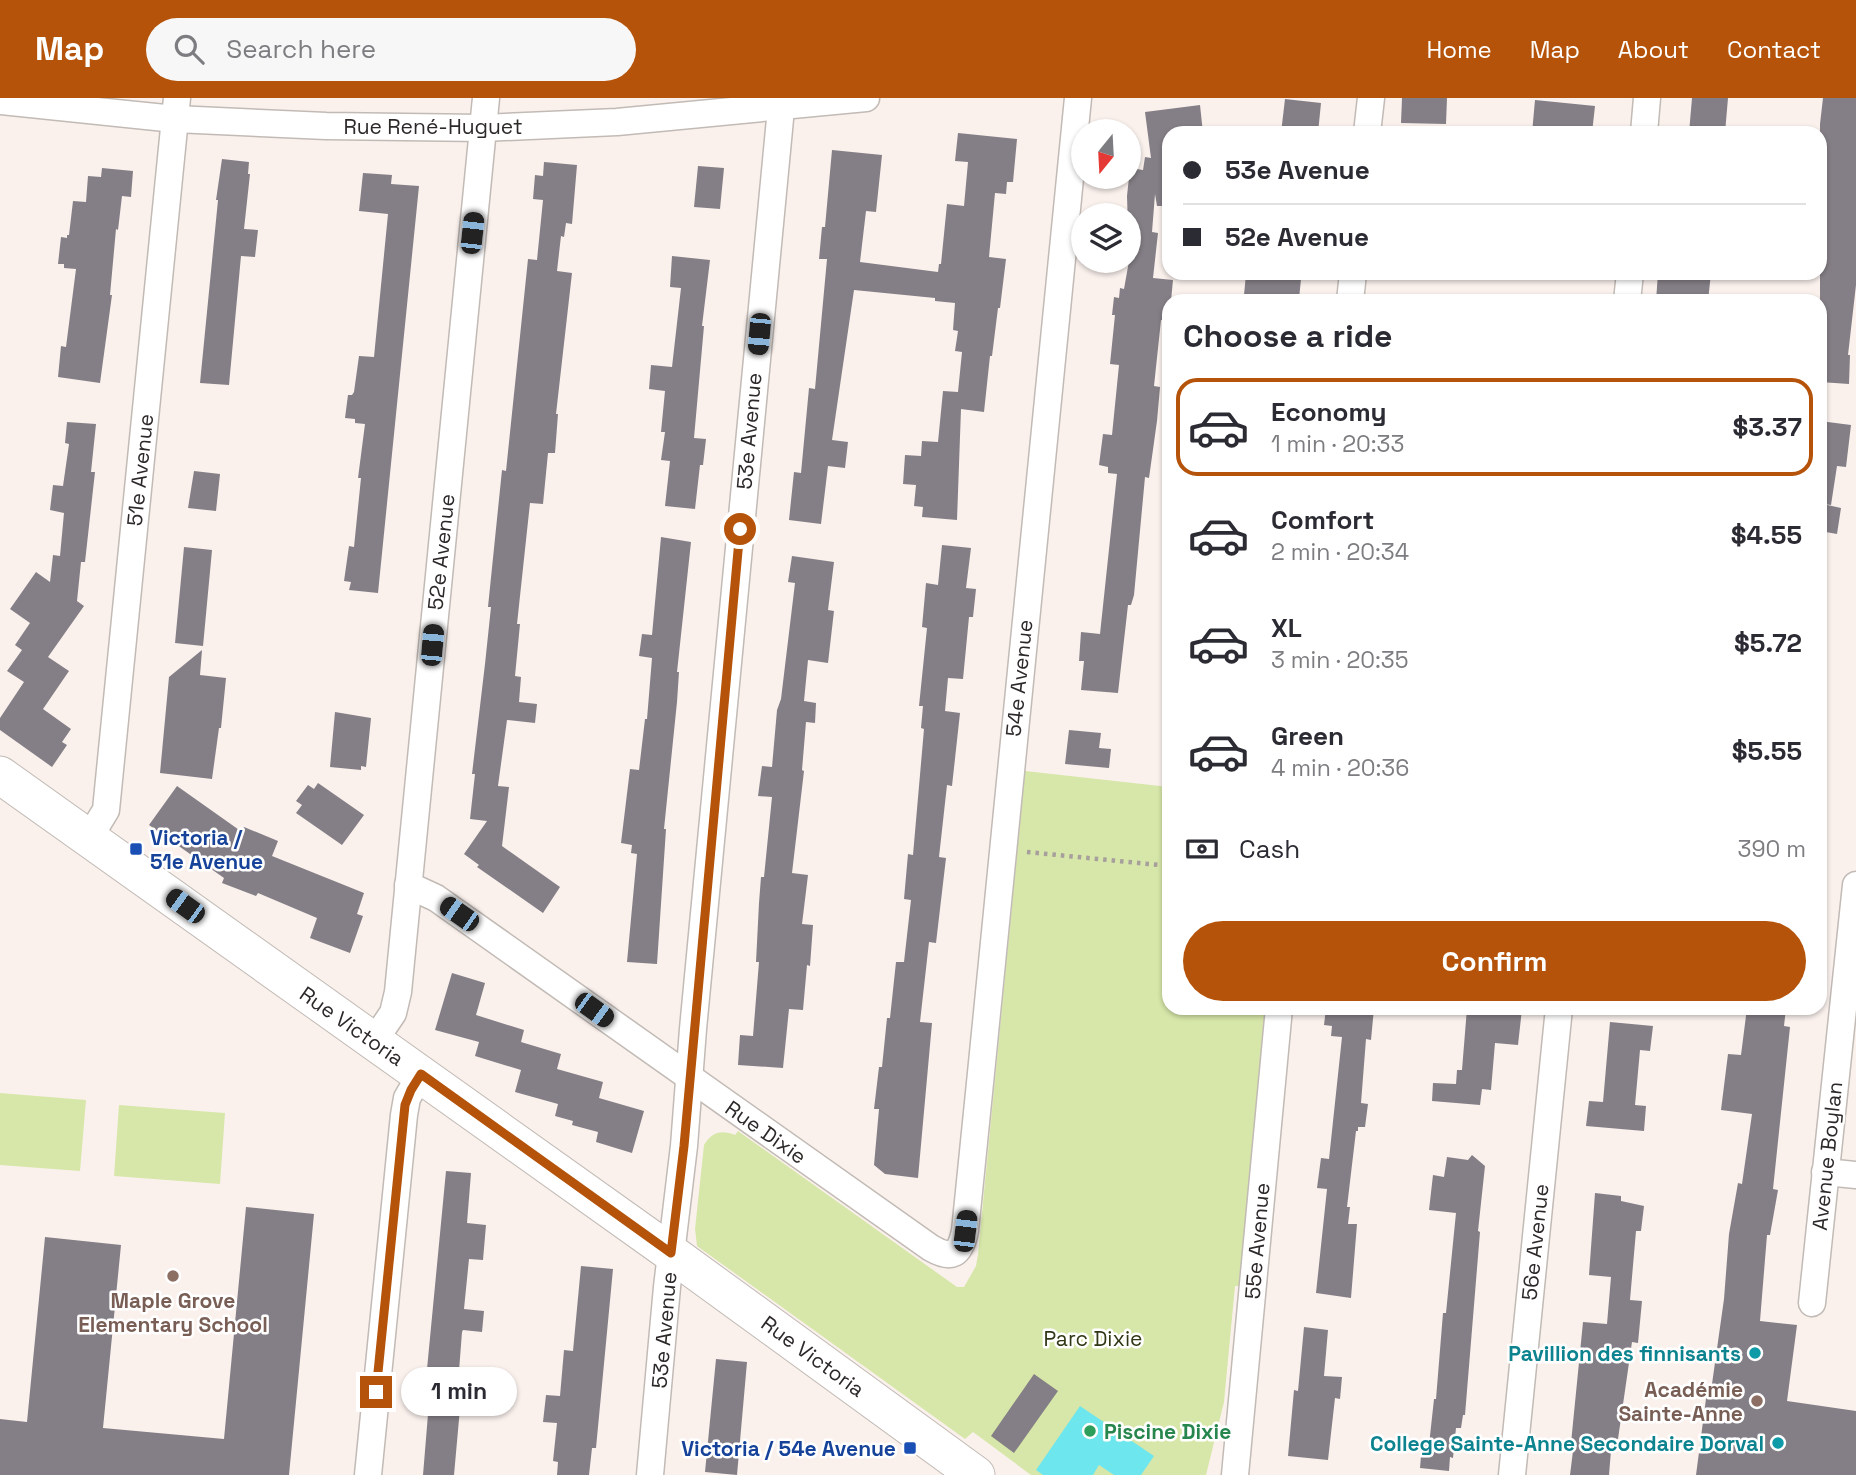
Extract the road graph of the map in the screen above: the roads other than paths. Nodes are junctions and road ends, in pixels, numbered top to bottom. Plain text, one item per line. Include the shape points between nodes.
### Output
1 (486, 98) edge
2 (866, 98) edge
3 (1078, 98) edge
4 (1371, 98) edge
5 (1647, 98) edge
6 (0, 101) edge
7 (781, 102) edge
8 (176, 108) edge
9 (1368, 126) edge
10 (1645, 126) edge
11 (483, 128) junction
12 (0, 775) edge
13 (89, 838) junction
14 (408, 885) junction
15 (1856, 887) edge
16 (1278, 1015) edge
17 (1558, 1015) edge
18 (374, 1041) junction
19 (421, 1074) junction
20 (690, 1077) junction
21 (1825, 1172) junction
22 (1856, 1175) edge
23 (671, 1253) junction
24 (952, 1254) joint
25 (1812, 1303) dead end
26 (959, 1470) edge
27 (368, 1475) edge
28 (650, 1475) edge
29 (1236, 1475) edge
30 (1512, 1475) edge

1 - 11 street, 52e Avenue
2 - 7 street, Rue René-Huguet
3 - 24 street, 54e Avenue via 965,1231 959,1249
4 - 9 street
5 - 10 street
6 - 8 street, Rue René-Huguet
7 - 11 street, Rue René-Huguet via 617,122
7 - 20 street, 53e Avenue
8 - 11 street, Rue René-Huguet via 326,127
8 - 13 street, 51e Avenue via 106,810
11 - 14 street, 52e Avenue
12 - 13 main road, Rue Victoria
13 - 18 main road, Rue Victoria
14 - 18 street, 52e Avenue via 397,1000
14 - 20 street, Rue Dixie via 436,898
15 - 21 street, Avenue Boylan
16 - 29 street, 55e Avenue
17 - 30 street, 56e Avenue
18 - 19 main road, Rue Victoria
19 - 23 main road, Rue Victoria
19 - 27 street via 407,1098 404,1115
20 - 23 street, 53e Avenue
20 - 24 street, Rue Dixie via 931,1248
21 - 22 street
21 - 25 street, Avenue Boylan
23 - 26 main road, Rue Victoria
23 - 28 street, 53e Avenue

